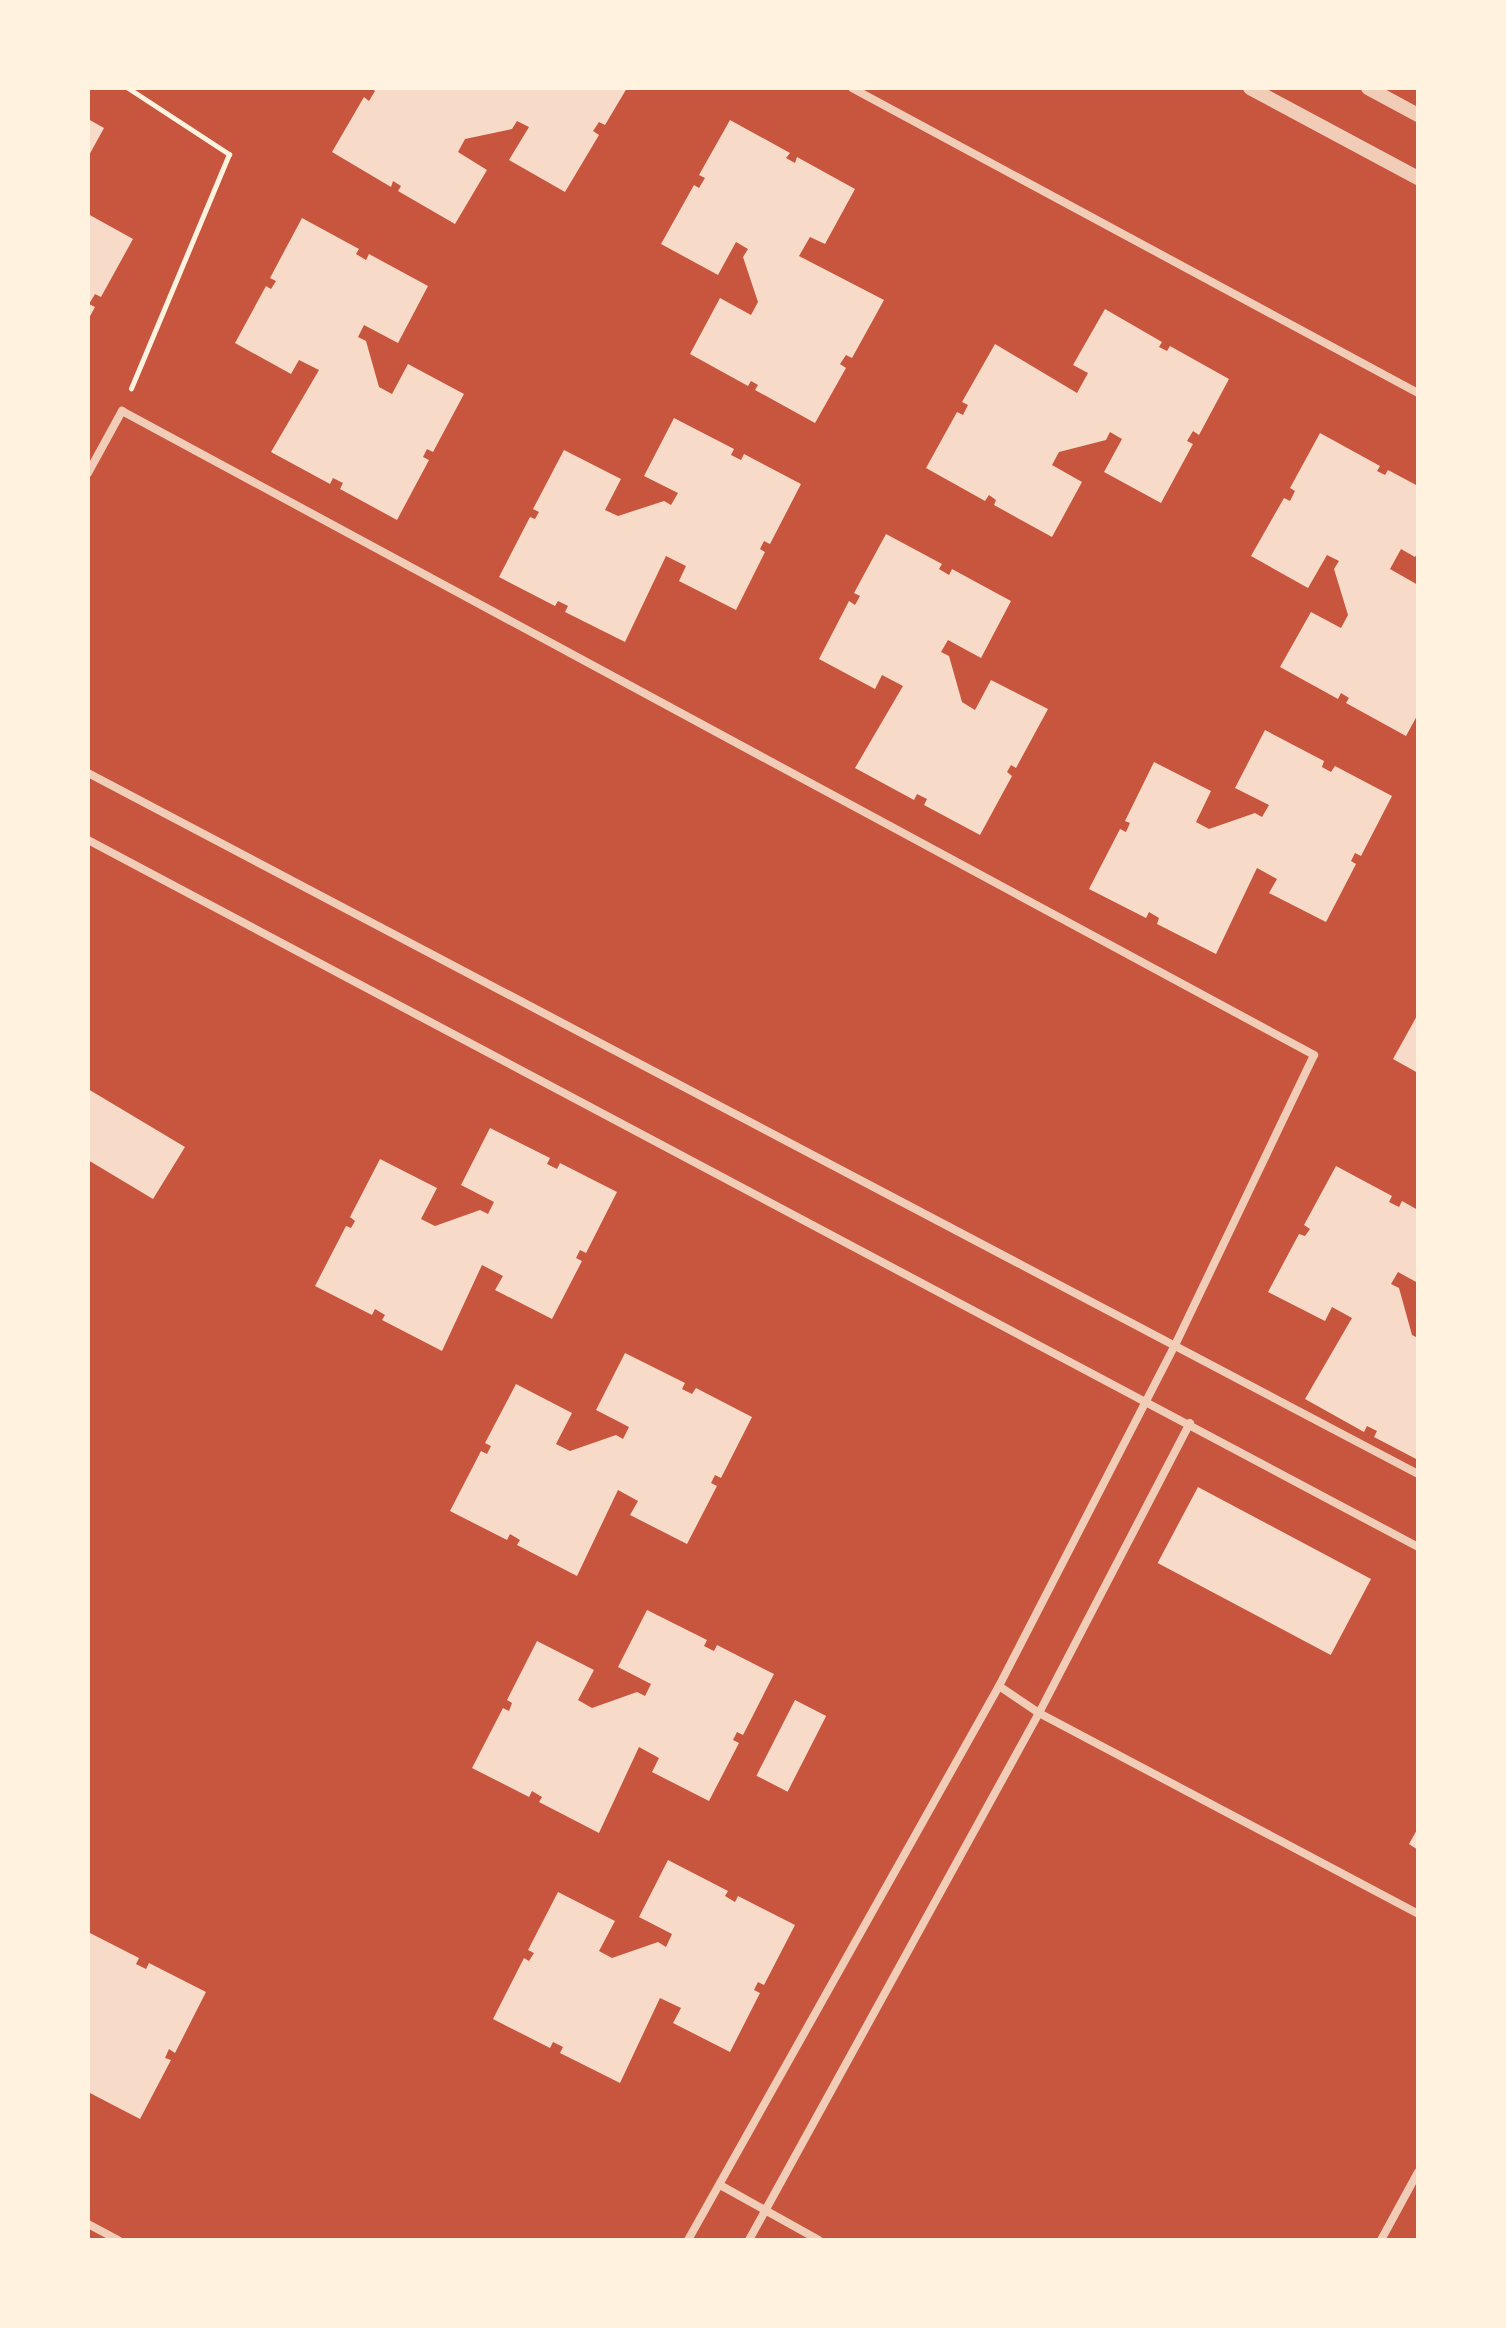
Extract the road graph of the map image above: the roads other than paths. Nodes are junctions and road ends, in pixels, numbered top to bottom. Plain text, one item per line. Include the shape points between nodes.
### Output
1 (852, 88) edge
2 (1250, 88) edge
3 (1368, 88) edge
4 (1418, 115) edge
5 (1418, 178) edge
6 (1418, 393) edge
7 (88, 473) edge
8 (88, 773) edge
9 (88, 840) edge
10 (1176, 1343) junction
11 (1146, 1399) junction
12 (1190, 1423) junction
13 (1418, 1474) edge
14 (1418, 1547) edge
15 (999, 1686) junction
16 (1039, 1713) junction
17 (1418, 1914) edge
18 (1418, 2172) edge
19 (720, 2185) junction
20 (88, 2224) edge
21 (118, 2240) edge
22 (688, 2240) edge
23 (749, 2240) edge
24 (819, 2240) edge
25 (1381, 2240) edge

1 - 6 street
2 - 5 street
3 - 4 street
7 - 10 street via 122,411 1314,1055
8 - 10 street
9 - 11 street
10 - 11 street
10 - 13 street
11 - 12 street
11 - 15 street
12 - 14 street
12 - 16 street
15 - 16 street
15 - 19 street
16 - 17 street
16 - 23 street
18 - 25 street
19 - 22 street
19 - 24 street
20 - 21 street

